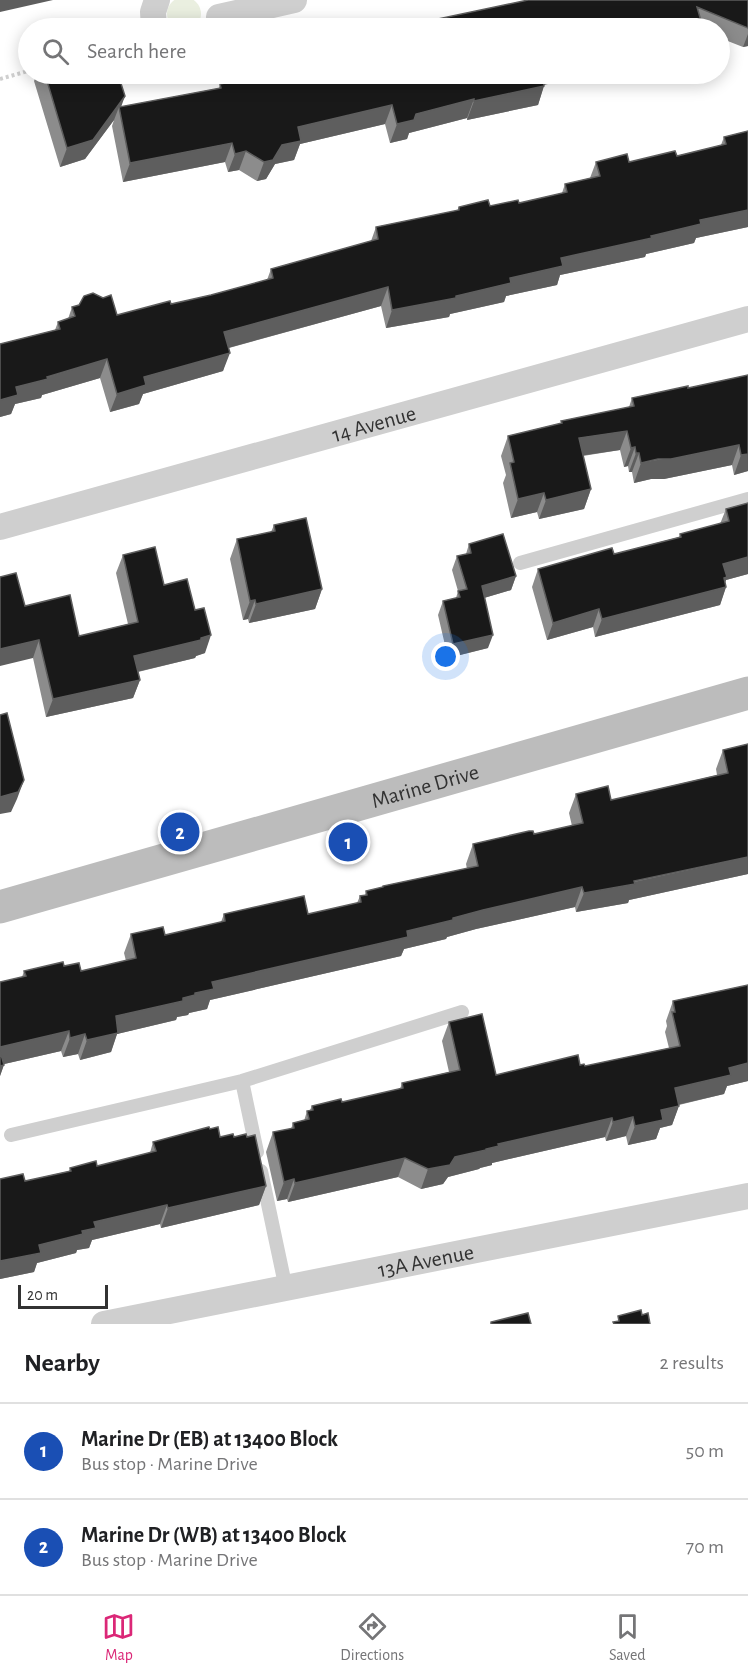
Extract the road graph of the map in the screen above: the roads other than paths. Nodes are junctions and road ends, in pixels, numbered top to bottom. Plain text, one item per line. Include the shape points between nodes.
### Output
1 (157, 0) edge
2 (294, 0) edge
3 (217, 15) edge
4 (153, 18) edge
5 (748, 319) edge
6 (748, 500) edge
7 (0, 527) edge
8 (520, 562) dead end
9 (748, 693) edge
10 (0, 907) edge
11 (462, 1012) dead end
12 (242, 1081) junction
13 (11, 1135) dead end
14 (748, 1196) edge
15 (286, 1289) junction
16 (104, 1324) edge

1 - 4 street
2 - 3 street
5 - 7 street, 14 Avenue
6 - 8 lane
9 - 10 street, Marine Drive
11 - 12 lane
12 - 13 lane
12 - 15 lane
14 - 15 street, 13A Avenue
15 - 16 street, 13A Avenue

